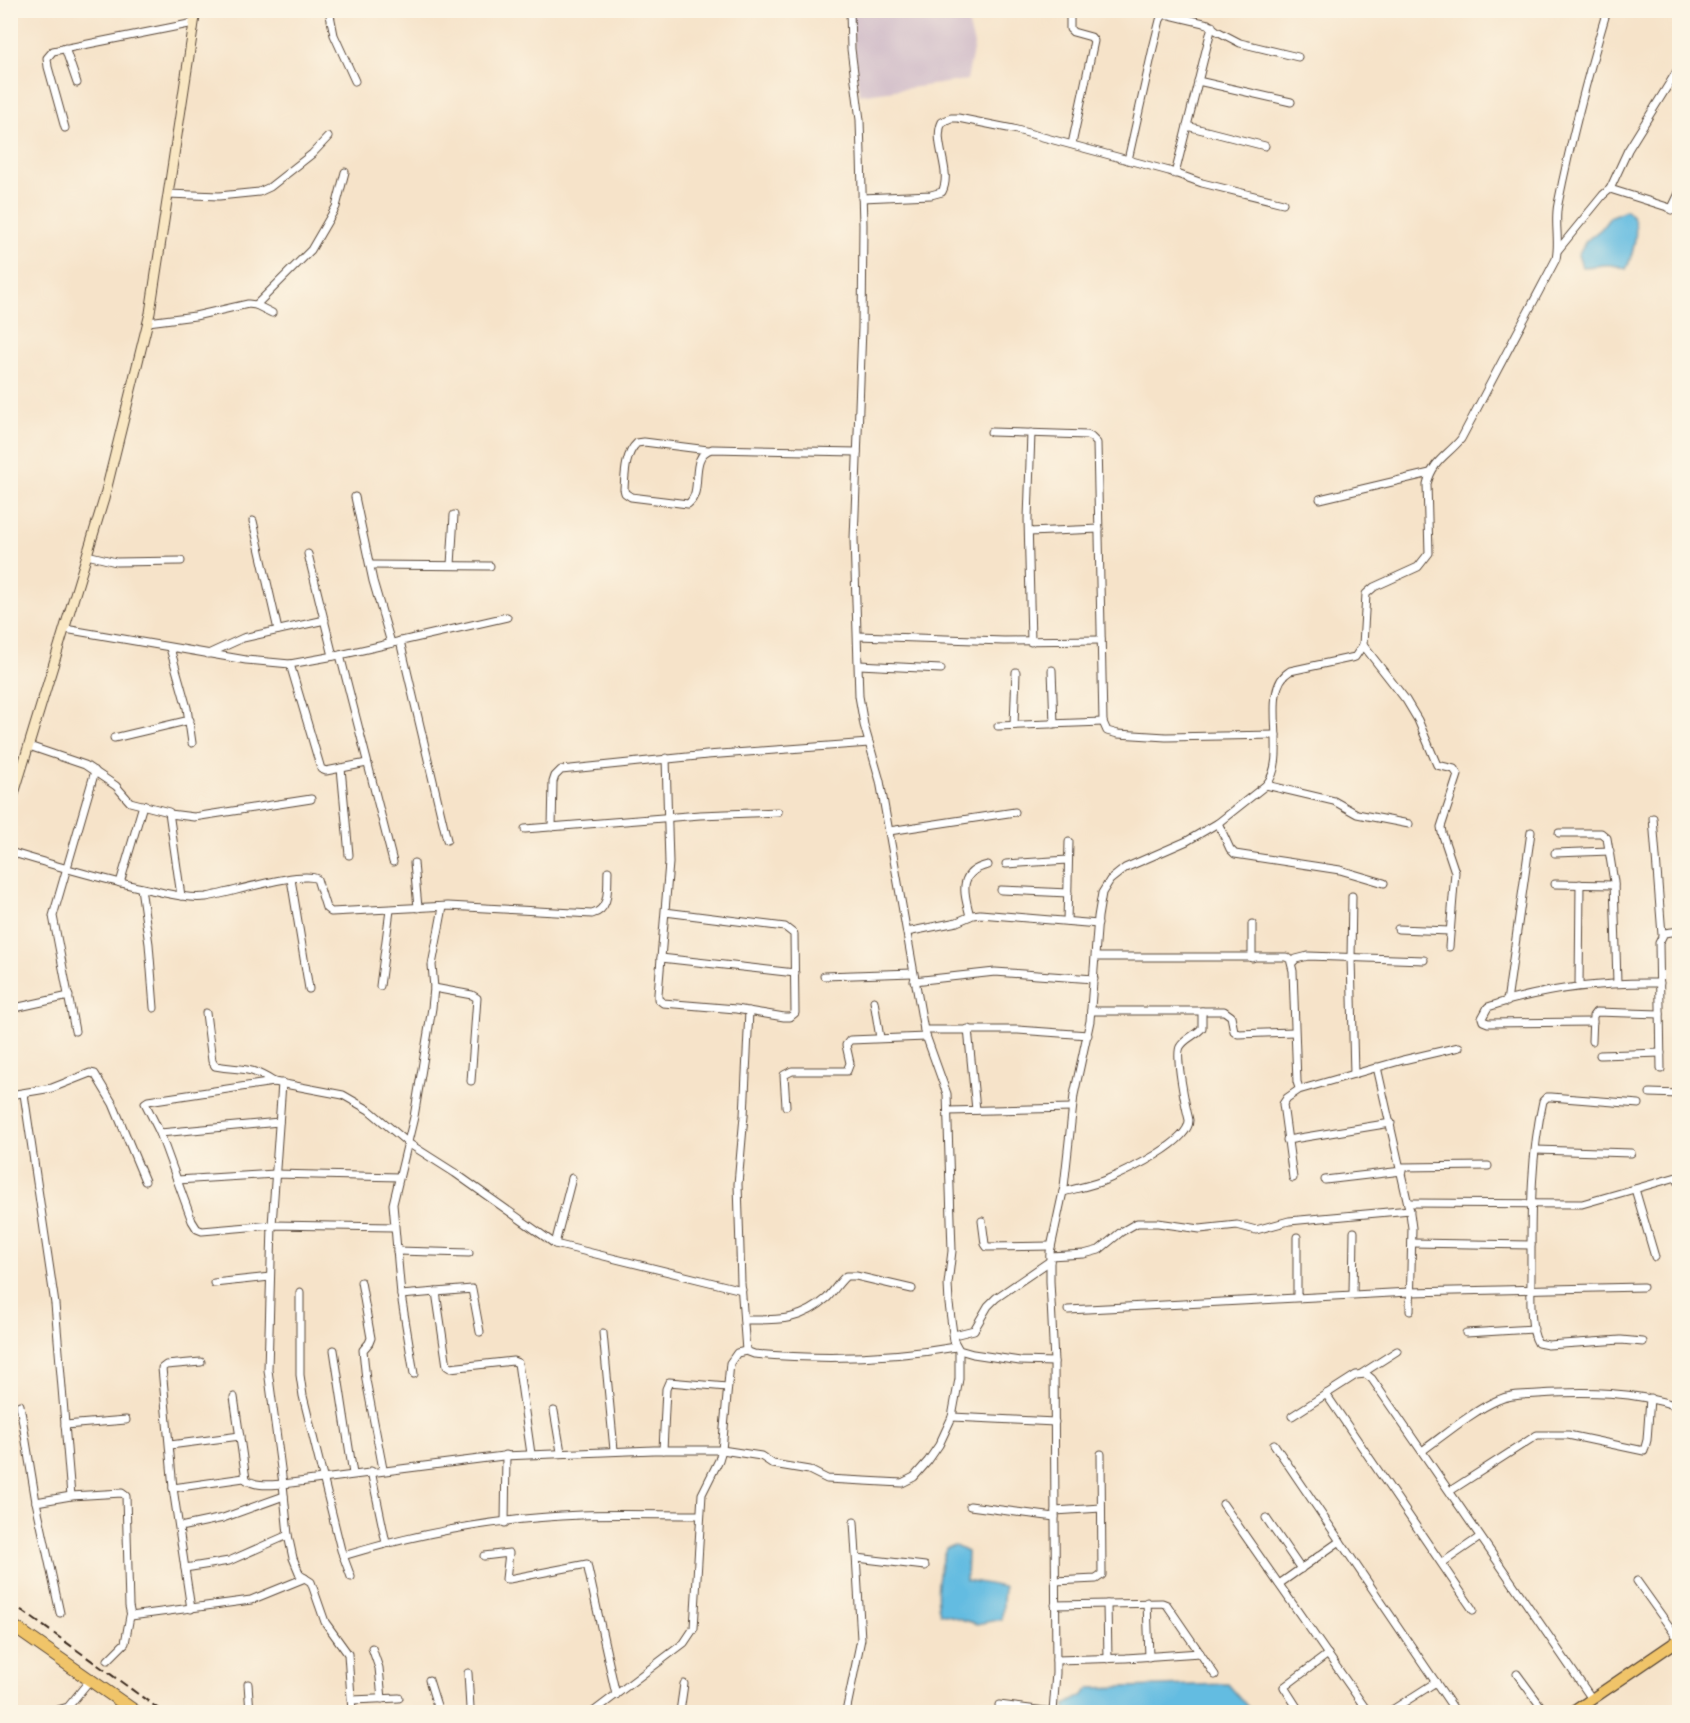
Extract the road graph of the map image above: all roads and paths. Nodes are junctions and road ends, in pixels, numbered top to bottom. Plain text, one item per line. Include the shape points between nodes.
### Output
1 (196, 10) edge
2 (329, 10) edge
3 (850, 10) edge
4 (1070, 10) edge
5 (1607, 10) edge
6 (194, 23) junction
7 (1212, 26) junction
8 (65, 48) junction
9 (1298, 57) dead end
10 (1680, 66) edge
11 (355, 81) dead end
12 (1198, 81) junction
13 (77, 83) dead end
14 (1292, 102) dead end
15 (1187, 126) junction
16 (65, 128) dead end
17 (328, 136) dead end
18 (1072, 144) junction
19 (1265, 146) dead end
20 (1128, 160) junction
21 (345, 172) dead end
22 (1175, 174) junction
23 (1610, 189) junction
24 (1680, 191) edge
25 (168, 194) junction
26 (862, 198) junction
27 (1283, 203) dead end
28 (1671, 210) junction
29 (1680, 212) edge
30 (1558, 251) junction
31 (256, 305) junction
32 (272, 313) dead end
33 (148, 322) junction
34 (991, 432) dead end
35 (1031, 433) junction
36 (708, 450) junction
37 (857, 452) junction
38 (1430, 474) junction
39 (356, 497) dead end
40 (1320, 499) dead end
41 (454, 515) dead end
42 (253, 521) dead end
43 (1100, 529) junction
44 (1029, 532) junction
45 (308, 554) dead end
46 (87, 555) junction
47 (181, 561) dead end
48 (370, 565) junction
49 (451, 566) junction
50 (490, 566) dead end
51 (507, 617) dead end
52 (325, 620) junction
53 (65, 629) junction
54 (278, 630) junction
55 (858, 636) junction
56 (1101, 640) junction
57 (400, 641) junction
58 (1031, 642) junction
59 (391, 643) junction
60 (1363, 645) junction
61 (170, 648) junction
62 (208, 654) junction
63 (336, 656) junction
64 (290, 664) junction
65 (858, 665) junction
66 (941, 669) dead end
67 (1052, 670) dead end
68 (1016, 672) dead end
69 (190, 720) junction
70 (1103, 722) junction
71 (1054, 724) junction
72 (1014, 725) junction
73 (998, 726) dead end
74 (1276, 735) junction
75 (114, 738) dead end
76 (192, 743) dead end
77 (869, 743) junction
78 (29, 746) junction
79 (666, 758) junction
80 (367, 763) junction
81 (341, 768) junction
82 (95, 771) junction
83 (1266, 785) junction
84 (311, 799) dead end
85 (143, 805) junction
86 (10, 807) edge
87 (778, 812) dead end
88 (1015, 812) dead end
89 (170, 814) junction
90 (668, 818) junction
91 (1653, 818) dead end
92 (1218, 823) junction
93 (1409, 824) dead end
94 (552, 827) junction
95 (525, 829) dead end
96 (889, 831) junction
97 (1531, 832) dead end
98 (1559, 833) dead end
99 (447, 840) dead end
100 (1069, 842) dead end
101 (1610, 851) junction
102 (10, 852) edge
103 (1555, 853) dead end
104 (349, 855) dead end
105 (1068, 860) junction
106 (393, 862) dead end
107 (414, 863) dead end
108 (1006, 864) dead end
109 (988, 865) dead end
110 (67, 870) junction
111 (608, 871) dead end
112 (291, 879) junction
113 (120, 883) junction
114 (1384, 883) dead end
115 (1555, 884) dead end
116 (1580, 884) junction
117 (1614, 885) junction
118 (141, 888) junction
119 (1001, 890) dead end
120 (1068, 893) junction
121 (181, 896) junction
122 (1352, 896) dead end
123 (443, 907) junction
124 (418, 908) junction
125 (390, 910) junction
126 (665, 912) junction
127 (970, 916) junction
128 (1067, 921) junction
129 (1092, 924) junction
130 (1252, 924) dead end
131 (1398, 929) dead end
132 (1450, 931) junction
133 (1680, 931) edge
134 (907, 932) junction
135 (1662, 935) junction
136 (1449, 947) dead end
137 (1096, 957) junction
138 (661, 958) junction
139 (1252, 958) junction
140 (1351, 958) junction
141 (1424, 960) dead end
142 (1292, 963) junction
143 (795, 973) junction
144 (913, 973) junction
145 (824, 976) dead end
146 (1094, 979) junction
147 (914, 981) junction
148 (1617, 983) junction
149 (1660, 983) junction
150 (380, 986) dead end
151 (1579, 986) junction
152 (434, 988) junction
153 (309, 989) dead end
154 (69, 996) junction
155 (874, 1001) dead end
156 (1507, 1002) junction
157 (10, 1008) edge
158 (154, 1008) dead end
159 (749, 1011) junction
160 (1091, 1011) junction
161 (1202, 1011) junction
162 (206, 1012) dead end
163 (1660, 1014) junction
164 (1593, 1022) junction
165 (968, 1029) junction
166 (75, 1031) dead end
167 (1294, 1032) junction
168 (925, 1033) junction
169 (1088, 1035) junction
170 (880, 1038) junction
171 (1592, 1041) dead end
172 (1459, 1047) dead end
173 (1661, 1053) junction
174 (1600, 1055) dead end
175 (1377, 1067) junction
176 (1661, 1069) dead end
177 (1354, 1074) junction
178 (471, 1081) dead end
179 (278, 1083) junction
180 (1300, 1089) junction
181 (1650, 1093) dead end
182 (24, 1094) junction
183 (1680, 1094) edge
184 (10, 1095) edge
185 (1639, 1104) dead end
186 (786, 1106) dead end
187 (1072, 1108) junction
188 (976, 1110) junction
189 (948, 1111) junction
190 (279, 1122) junction
191 (1391, 1123) junction
192 (160, 1133) junction
193 (1287, 1140) junction
194 (408, 1143) junction
195 (1536, 1149) junction
196 (1631, 1153) dead end
197 (1488, 1166) dead end
198 (1401, 1169) junction
199 (275, 1174) junction
200 (399, 1177) junction
201 (1678, 1177) edge
202 (572, 1178) dead end
203 (1293, 1178) dead end
204 (177, 1180) junction
205 (1325, 1180) dead end
206 (145, 1181) dead end
207 (1680, 1186) edge
208 (1635, 1189) junction
209 (1063, 1192) junction
210 (1531, 1205) junction
211 (1409, 1207) junction
212 (982, 1221) dead end
213 (272, 1226) junction
214 (394, 1227) junction
215 (1354, 1232) dead end
216 (1298, 1237) dead end
217 (1412, 1243) junction
218 (555, 1244) junction
219 (1531, 1245) junction
220 (1051, 1246) junction
221 (397, 1251) junction
222 (469, 1253) dead end
223 (1655, 1257) dead end
224 (1050, 1259) junction
225 (270, 1278) junction
226 (361, 1282) dead end
227 (214, 1283) dead end
228 (1643, 1287) dead end
229 (912, 1289) dead end
230 (1531, 1289) junction
231 (742, 1290) junction
232 (300, 1292) dead end
233 (436, 1292) junction
234 (1410, 1292) junction
235 (1353, 1294) junction
236 (401, 1295) junction
237 (1297, 1296) junction
238 (1068, 1310) dead end
239 (1410, 1311) dead end
240 (744, 1320) junction
241 (1534, 1329) junction
242 (480, 1332) dead end
243 (603, 1333) dead end
244 (1466, 1333) dead end
245 (954, 1335) junction
246 (1643, 1342) dead end
247 (958, 1348) junction
248 (334, 1350) dead end
249 (747, 1350) junction
250 (1397, 1351) dead end
251 (201, 1362) dead end
252 (1054, 1362) junction
253 (414, 1374) dead end
254 (1361, 1374) junction
255 (727, 1387) junction
256 (1326, 1394) junction
257 (234, 1397) dead end
258 (1650, 1398) junction
259 (20, 1405) dead end
260 (1680, 1407) edge
261 (554, 1411) dead end
262 (1292, 1416) dead end
263 (952, 1417) junction
264 (126, 1420) dead end
265 (1055, 1422) junction
266 (65, 1425) junction
267 (240, 1436) junction
268 (1274, 1444) dead end
269 (170, 1445) junction
270 (614, 1450) junction
271 (663, 1450) junction
272 (722, 1450) junction
273 (1422, 1451) junction
274 (561, 1452) junction
275 (531, 1454) junction
276 (1101, 1454) dead end
277 (506, 1455) junction
278 (383, 1470) junction
279 (371, 1471) junction
280 (353, 1474) junction
281 (322, 1478) junction
282 (246, 1479) junction
283 (283, 1484) junction
284 (173, 1488) junction
285 (1450, 1491) junction
286 (72, 1496) junction
287 (284, 1496) junction
288 (36, 1502) junction
289 (1223, 1504) dead end
290 (970, 1506) dead end
291 (1101, 1508) junction
292 (1055, 1514) junction
293 (700, 1515) junction
294 (1266, 1518) dead end
295 (854, 1522) dead end
296 (505, 1523) junction
297 (180, 1527) junction
298 (288, 1535) junction
299 (1480, 1537) junction
300 (1340, 1541) junction
301 (386, 1543) junction
302 (343, 1556) junction
303 (484, 1556) dead end
304 (857, 1558) junction
305 (1442, 1563) junction
306 (925, 1566) dead end
307 (185, 1568) junction
308 (1301, 1569) junction
309 (351, 1577) dead end
310 (306, 1578) junction
311 (1055, 1581) junction
312 (1637, 1581) dead end
313 (1279, 1584) junction
314 (1147, 1602) junction
315 (1107, 1604) junction
316 (1055, 1605) junction
317 (191, 1609) junction
318 (1473, 1610) dead end
319 (60, 1613) dead end
320 (130, 1616) junction
321 (10, 1624) edge
322 (1679, 1640) edge
323 (372, 1648) dead end
324 (1200, 1653) junction
325 (1328, 1654) junction
326 (1149, 1657) junction
327 (1108, 1659) junction
328 (108, 1660) dead end
329 (1056, 1660) junction
330 (468, 1673) dead end
331 (1517, 1674) dead end
332 (1215, 1675) dead end
333 (90, 1680) junction
334 (429, 1680) dead end
335 (1436, 1682) junction
336 (248, 1684) dead end
337 (684, 1684) dead end
338 (616, 1695) junction
339 (399, 1698) dead end
340 (382, 1699) junction
341 (352, 1700) junction
342 (1592, 1700) junction
343 (999, 1705) dead end
344 (1053, 1712) edge
345 (50, 1713) edge
346 (136, 1713) edge
347 (250, 1713) edge
348 (352, 1713) edge
349 (439, 1713) edge
350 (468, 1713) edge
351 (593, 1713) edge
352 (680, 1713) edge
353 (846, 1713) edge
354 (1300, 1713) edge
355 (1368, 1713) edge
356 (1389, 1713) edge
357 (1456, 1713) edge
358 (1545, 1713) edge
359 (1573, 1713) edge

1 - 6 street
2 - 11 street via 334,35
3 - 26 street
4 - 18 street via 1070,29 1094,39
5 - 30 street via 1557,207
6 - 8 street
6 - 25 street
7 - 9 street via 1240,43
7 - 12 street
7 - 20 street via 1167,14 1161,18
8 - 13 street
8 - 16 street via 53,51 48,58
10 - 23 street via 1628,150
12 - 14 street
12 - 15 street
15 - 19 street
15 - 22 street
17 - 25 street via 312,154 259,192 219,196
18 - 20 street
18 - 26 street via 971,120 946,119 939,130 945,183 942,192
20 - 22 street
21 - 31 street via 336,207 310,250
22 - 27 street
23 - 28 street
23 - 30 street
24 - 28 street
25 - 33 street
26 - 37 street
28 - 29 street
30 - 38 street via 1461,439
31 - 32 street
31 - 33 street
33 - 46 street
34 - 35 street
35 - 43 street via 1087,435 1097,443
35 - 44 street
36 - 36 street via 699,460 694,496 688,504 625,493 628,460 637,443
36 - 37 street
37 - 55 street via 854,539
38 - 40 street
38 - 60 street via 1429,553 1418,567 1366,594
39 - 48 street
41 - 49 street
42 - 54 street
43 - 44 street
43 - 56 street
44 - 58 street
45 - 52 street
46 - 47 street via 116,562
46 - 53 street
48 - 49 street
48 - 59 street
49 - 50 street
51 - 57 street
52 - 54 street
52 - 63 street
53 - 61 street
53 - 78 street
54 - 62 street via 236,640
55 - 58 street
55 - 65 street
56 - 58 street
56 - 70 street
57 - 59 street
57 - 99 street
59 - 63 street
60 - 74 street via 1353,659 1290,671 1283,676 1275,708
60 - 132 street via 1406,700 1437,765 1457,772 1442,827 1455,872
61 - 62 street
61 - 69 street
62 - 64 street
63 - 64 street
63 - 80 street
64 - 81 street via 321,769
65 - 66 street
65 - 77 street via 859,696
67 - 71 street
68 - 72 street
69 - 75 street
69 - 76 street
70 - 71 street
70 - 74 street via 1107,730 1118,734
71 - 72 street
72 - 73 street
74 - 83 street via 1276,767
77 - 79 street
77 - 96 street
78 - 82 street
78 - 86 street
79 - 90 street
79 - 94 street via 561,770 553,782
80 - 81 street
80 - 106 street
81 - 104 street
82 - 85 street via 116,786 128,801
82 - 110 street
83 - 92 street
83 - 93 street via 1334,801 1357,814
84 - 89 street via 200,816
85 - 89 street
85 - 113 street
87 - 90 street
88 - 96 street
89 - 121 street
90 - 94 street
90 - 126 street
91 - 135 street
92 - 114 street via 1235,854 1340,870
92 - 129 street via 1133,864 1110,880
94 - 95 street
96 - 134 street
97 - 156 street
98 - 101 street via 1604,833
100 - 105 street
101 - 103 street
101 - 117 street
102 - 110 street
105 - 108 street
105 - 120 street
107 - 124 street
109 - 127 street via 974,871 965,883
110 - 113 street
110 - 154 street via 53,916
111 - 123 street via 606,903 596,913
112 - 121 street via 204,897
112 - 125 street via 317,879 329,912
112 - 153 street
113 - 118 street
115 - 116 street
116 - 117 street
116 - 151 street
117 - 148 street
118 - 121 street
118 - 158 street
119 - 120 street
120 - 128 street
122 - 140 street
123 - 124 street
123 - 152 street via 432,965
124 - 125 street
125 - 150 street
126 - 138 street
126 - 143 street via 788,928 794,934
127 - 128 street
127 - 134 street via 963,921
128 - 129 street
129 - 137 street
130 - 139 street
131 - 132 street
132 - 136 street
133 - 135 street
134 - 144 street
135 - 149 street
137 - 139 street
137 - 146 street
138 - 143 street
138 - 159 street via 660,1001
139 - 142 street via 1286,957
140 - 141 street
140 - 142 street via 1308,956
140 - 177 street
142 - 167 street
143 - 159 street via 793,1016
144 - 145 street
144 - 147 street
146 - 147 street via 995,972
146 - 160 street
147 - 168 street
148 - 149 street
148 - 151 street
149 - 163 street
151 - 156 street
152 - 178 street via 477,998
152 - 194 street
154 - 157 street
154 - 166 street
155 - 170 street
156 - 164 street via 1485,1009 1483,1021
159 - 231 street via 738,1166
160 - 161 street
160 - 169 street
161 - 167 street via 1227,1012 1238,1034
161 - 209 street via 1200,1031 1184,1042 1179,1051 1189,1120 1185,1133 1107,1179
162 - 179 street via 215,1066 249,1069
163 - 164 street via 1599,1011 1594,1013
163 - 173 street
164 - 171 street
165 - 168 street
165 - 169 street
165 - 188 street
167 - 180 street
168 - 170 street
168 - 189 street via 944,1084
169 - 187 street
170 - 186 street via 848,1041 847,1071 786,1073
172 - 175 street
173 - 174 street
173 - 176 street
175 - 177 street
175 - 191 street
177 - 180 street
179 - 190 street
179 - 192 street via 148,1101 145,1104
179 - 194 street via 354,1100
180 - 193 street via 1283,1104
181 - 183 street
182 - 184 street
182 - 206 street via 95,1074 113,1104
182 - 266 street via 55,1304
185 - 195 street via 1547,1097 1541,1106
187 - 188 street
187 - 209 street
188 - 189 street
189 - 245 street via 952,1251 948,1284
190 - 192 street
190 - 199 street
191 - 193 street
191 - 198 street
192 - 204 street
193 - 203 street
194 - 200 street
194 - 218 street
195 - 196 street
195 - 210 street
197 - 198 street
198 - 205 street
198 - 211 street
199 - 200 street
199 - 204 street
199 - 213 street
200 - 214 street via 393,1203
201 - 207 street
201 - 208 street
202 - 218 street
204 - 213 street via 197,1229
208 - 210 street via 1582,1204
208 - 223 street
209 - 220 street
210 - 211 street
210 - 219 street
211 - 217 street
211 - 224 street via 1289,1221 1256,1230 1237,1225 1200,1229 1137,1223 1099,1250
212 - 220 street via 987,1248
213 - 214 street
213 - 225 street
214 - 221 street
215 - 235 street
216 - 237 street
217 - 219 street
217 - 234 street
218 - 231 street
219 - 230 street
220 - 224 street
221 - 222 street
221 - 236 street
224 - 245 street via 996,1298 974,1330
224 - 252 street
225 - 227 street
225 - 283 street via 268,1370
226 - 278 street via 371,1338 363,1350 366,1380
228 - 230 street
229 - 240 street via 846,1276 823,1301 793,1318
230 - 234 street
230 - 241 street
231 - 240 street
232 - 281 street via 300,1376
233 - 236 street
233 - 242 street via 473,1291
233 - 275 street via 448,1367 518,1363
234 - 235 street
234 - 239 street
235 - 237 street
236 - 253 street
237 - 238 street
240 - 249 street
241 - 244 street
241 - 246 street via 1536,1340 1542,1344
243 - 270 street
245 - 247 street
247 - 249 street via 830,1359 754,1354
247 - 252 street via 1020,1361
247 - 263 street via 959,1379
248 - 280 street
249 - 255 street via 733,1356
250 - 254 street
251 - 269 street via 162,1368
252 - 265 street
254 - 256 street
254 - 273 street via 1372,1379
255 - 271 street via 669,1382
255 - 272 street
256 - 262 street
256 - 305 street
257 - 267 street
258 - 260 street
258 - 273 street via 1561,1393 1506,1397 1487,1405
258 - 285 street via 1644,1451 1568,1435 1537,1435
259 - 288 street
261 - 274 street
263 - 265 street
263 - 272 street via 928,1461 914,1477 902,1483 827,1479 809,1470 773,1464 760,1456
264 - 266 street
265 - 292 street
266 - 286 street
267 - 269 street
267 - 282 street
268 - 300 street
269 - 284 street
270 - 271 street
270 - 274 street
271 - 272 street
272 - 293 street via 702,1494
273 - 285 street
274 - 275 street
275 - 277 street
276 - 291 street
277 - 278 street
277 - 296 street
278 - 279 street
279 - 280 street
279 - 301 street
280 - 281 street
281 - 283 street
281 - 302 street
282 - 283 street via 257,1485
282 - 284 street
283 - 287 street
284 - 297 street
285 - 299 street
286 - 288 street
286 - 320 street via 126,1496
287 - 297 street via 223,1518
287 - 298 street
288 - 319 street
289 - 313 street
290 - 292 street
291 - 292 street
291 - 311 street via 1101,1575 1096,1579
292 - 311 street
293 - 296 street via 582,1515
293 - 338 street via 692,1633
294 - 308 street
295 - 304 street
296 - 301 street
297 - 307 street
298 - 307 street via 229,1561
298 - 310 street via 299,1574
299 - 305 street
299 - 342 street
300 - 308 street
300 - 335 street
301 - 302 street
302 - 309 street
303 - 338 street via 509,1553 506,1579 587,1564
304 - 306 street
304 - 353 street via 861,1639
305 - 318 street
307 - 317 street
308 - 313 street
310 - 317 street via 260,1597
310 - 341 street via 311,1582 325,1622 348,1654
311 - 316 street
312 - 322 street
313 - 325 street
314 - 315 street
314 - 324 street via 1167,1605
314 - 326 street
315 - 316 street
315 - 327 street
316 - 329 street
317 - 320 street
320 - 328 street via 125,1643
321 - 333 highway
322 - 342 main road
323 - 340 street via 379,1668
324 - 326 street
324 - 332 street
325 - 354 street via 1284,1688
325 - 355 street
326 - 327 street
327 - 329 street
329 - 344 street
330 - 350 street
331 - 358 street
333 - 345 street via 68,1707
333 - 346 highway
334 - 349 street
335 - 356 street
335 - 357 street
336 - 347 street
337 - 352 street
338 - 351 street
339 - 340 street
340 - 341 street
341 - 348 street
342 - 359 main road
343 - 344 street

